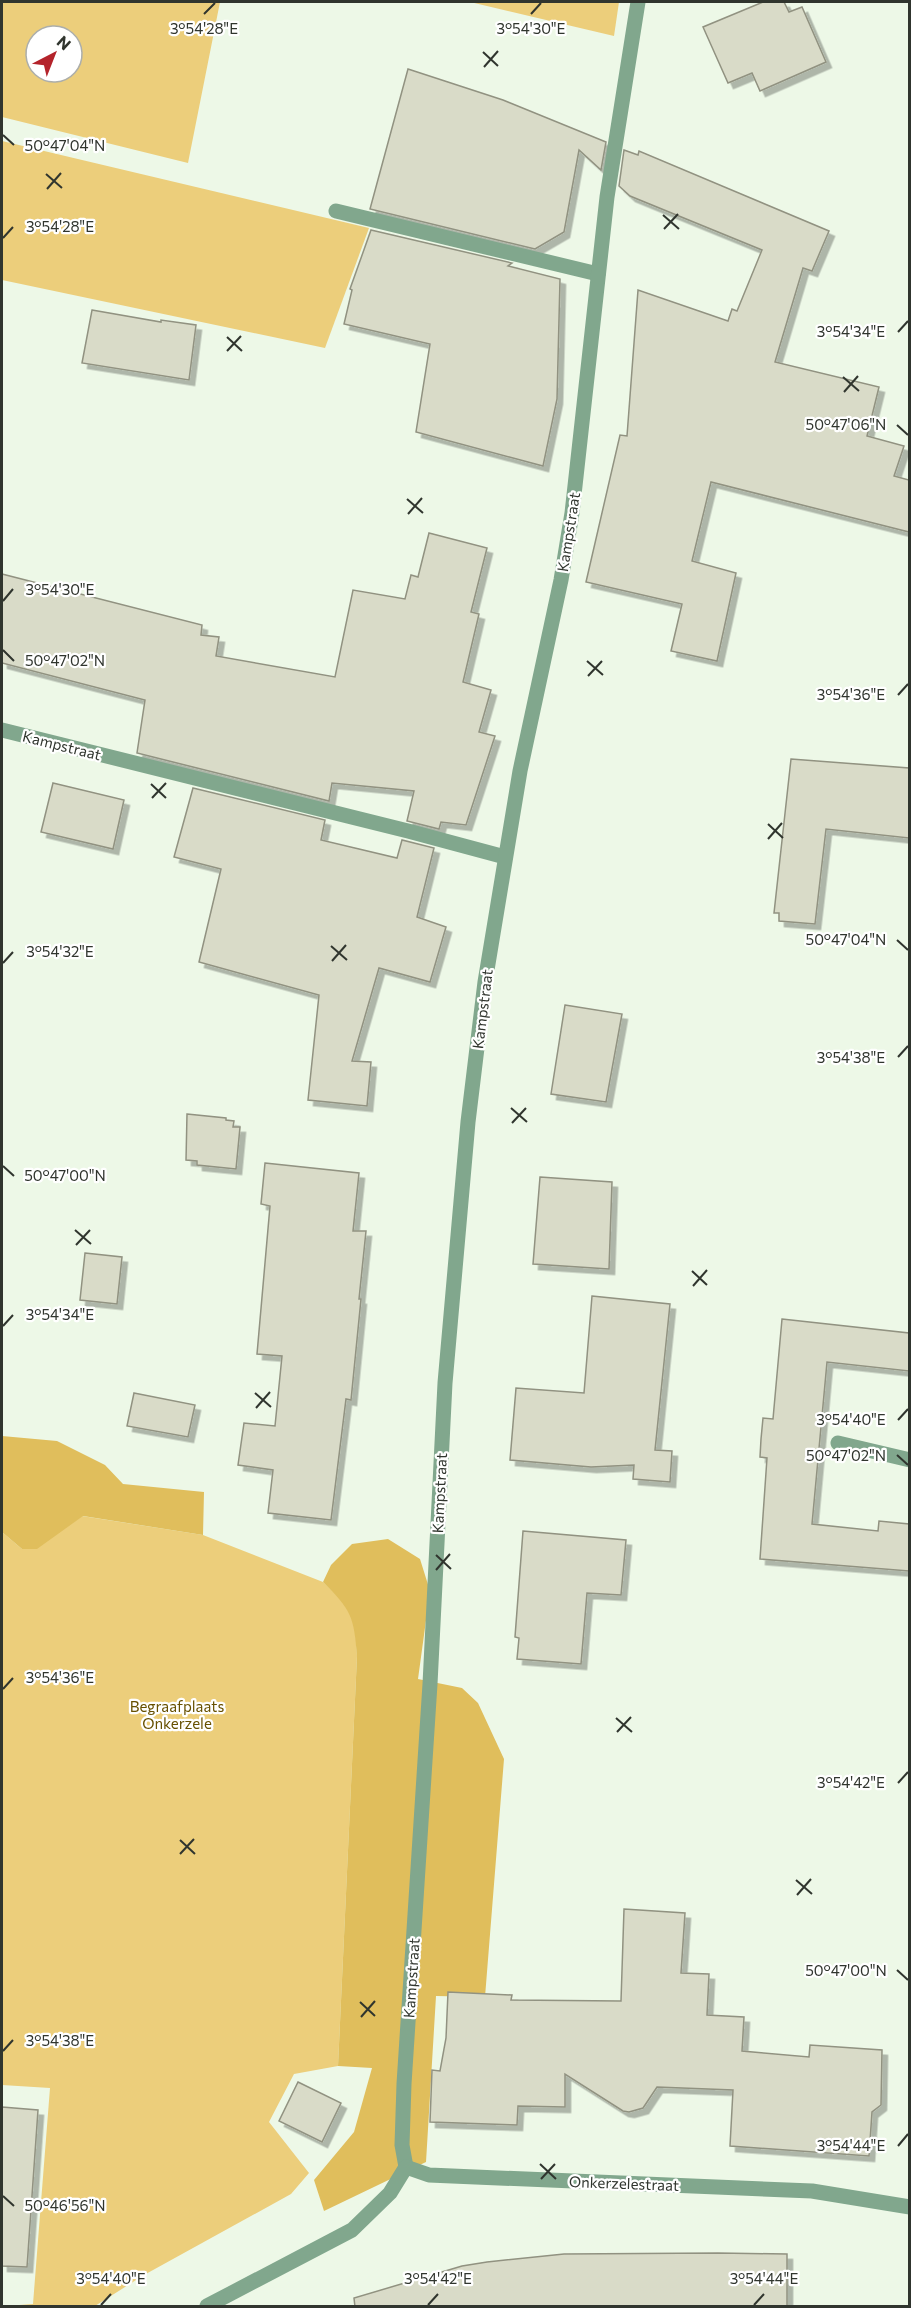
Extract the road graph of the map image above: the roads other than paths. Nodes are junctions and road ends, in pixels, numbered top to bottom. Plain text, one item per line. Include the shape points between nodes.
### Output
1 (638, 2) edge
2 (336, 211) dead end
3 (598, 274) junction
4 (2, 730) edge
5 (506, 857) junction
6 (838, 1443) dead end
7 (909, 1461) edge
8 (406, 2167) junction
9 (909, 2207) edge
10 (207, 2307) edge

1 - 3 street, Kampstraat
2 - 3 street
3 - 5 street, Kampstraat via 572,513
4 - 5 street, Kampstraat
5 - 8 street, Kampstraat via 485,982 468,1122 445,1383 404,2084 402,2145
6 - 7 street
8 - 9 street, Onkerzelestraat via 429,2175 812,2191
8 - 10 street via 390,2193 352,2230

